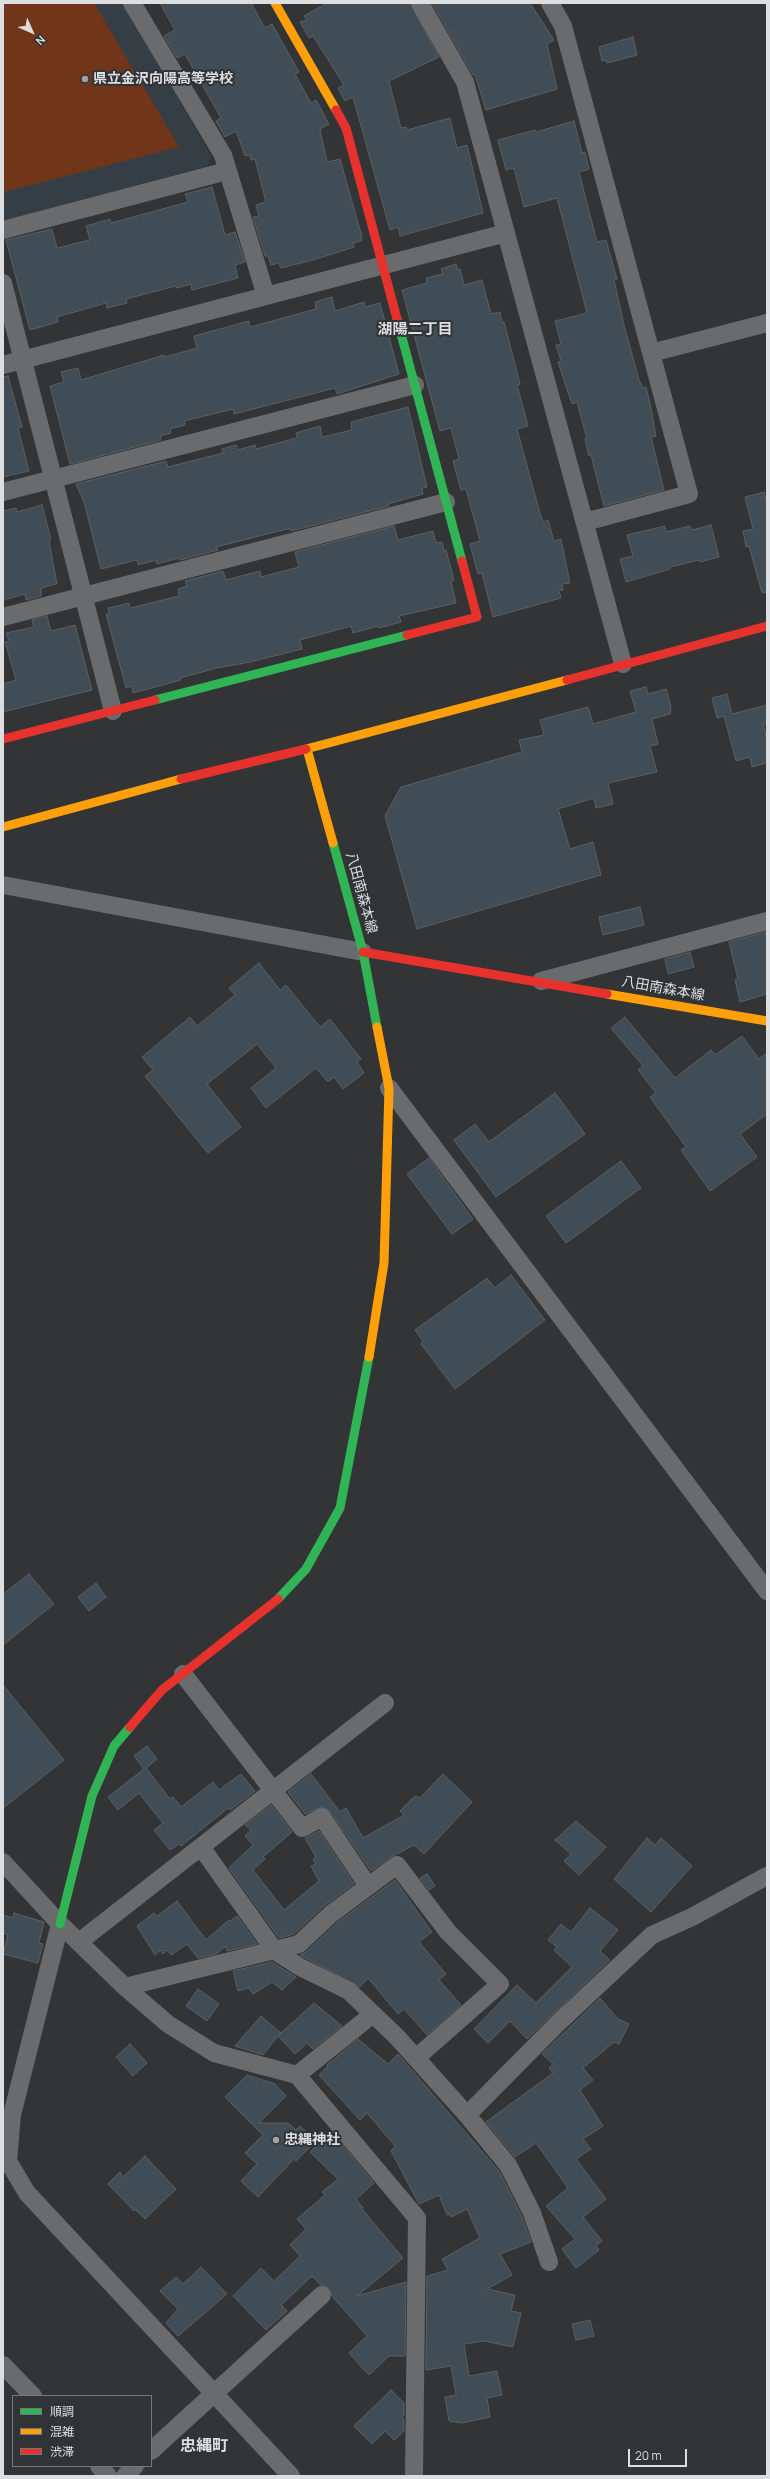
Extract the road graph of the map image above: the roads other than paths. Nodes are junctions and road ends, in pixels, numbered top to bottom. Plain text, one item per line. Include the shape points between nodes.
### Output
1 (132, 3) edge
2 (275, 3) edge
3 (420, 3) edge
4 (550, 3) edge
5 (227, 171) junction
6 (3, 230) edge
7 (506, 233) junction
8 (383, 266) junction
9 (3, 283) edge
10 (266, 296) junction
11 (767, 323) edge
12 (651, 353) junction
13 (23, 360) junction
14 (3, 365) edge
15 (415, 385) junction
16 (54, 479) junction
17 (3, 492) edge
18 (446, 502) junction
19 (584, 522) junction
20 (84, 596) junction
21 (3, 617) edge
22 (767, 626) edge
23 (623, 664) junction
24 (113, 711) junction
25 (3, 739) edge
26 (307, 749) junction
27 (3, 827) edge
28 (3, 885) edge
29 (767, 921) edge
30 (363, 952) junction
31 (539, 982) junction
32 (767, 1021) edge
33 (389, 1088) junction
34 (767, 1591) edge
35 (183, 1674) junction
36 (385, 1703) dead end
37 (273, 1791) junction
38 (201, 1847) junction
39 (3, 1862) edge
40 (767, 1876) edge
41 (368, 1886) junction
42 (60, 1924) junction
43 (78, 1942) junction
44 (275, 1951) junction
45 (125, 1987) junction
46 (373, 2014) junction
47 (416, 2058) junction
48 (297, 2075) junction
49 (466, 2114) junction
50 (7, 2119) edge
51 (549, 2262) dead end
52 (322, 2295) dead end
53 (3, 2365) edge
54 (214, 2393) junction
55 (32, 2395) edge
56 (152, 2451) edge
57 (100, 2467) edge
58 (134, 2467) edge
59 (108, 2476) edge
60 (125, 2476) edge
61 (292, 2476) edge
62 (414, 2476) edge

1 - 5 street via 223,154
2 - 8 street via 346,128
3 - 7 street via 465,82
4 - 12 street via 563,26
5 - 6 street
5 - 10 street
7 - 8 street
7 - 19 street
8 - 10 street
8 - 15 street
9 - 13 street
10 - 13 street
11 - 12 street
12 - 19 street via 689,494
13 - 14 street
13 - 16 street
15 - 16 street
15 - 18 street
16 - 17 street
16 - 20 street
18 - 20 street
18 - 24 street via 477,617
19 - 23 street
20 - 21 street
20 - 24 street
22 - 23 street
23 - 26 street
24 - 25 street
26 - 27 street via 145,787
26 - 30 street, 八田南森本線
28 - 30 street
29 - 31 street
30 - 31 street, 八田南森本線
30 - 33 street
31 - 32 street, 八田南森本線
33 - 34 street
33 - 35 street via 384,1263 358,1422 340,1508 306,1569 280,1598
35 - 37 street
35 - 42 street via 162,1690 114,1746 92,1796
36 - 37 street
37 - 38 street
37 - 41 street via 302,1828 322,1817
38 - 43 street
38 - 44 street
39 - 42 street
40 - 49 street via 692,1917 652,1935
41 - 44 street via 331,1914 299,1944
41 - 47 street via 397,1864 448,1932 500,1984
42 - 43 street
42 - 50 street
43 - 45 street
44 - 45 street
44 - 46 street via 300,1967 349,1991
45 - 48 street via 168,2024 214,2052
46 - 47 street
46 - 48 street
47 - 49 street
48 - 62 street via 417,2218
49 - 51 street via 508,2165 532,2213
50 - 54 street via 8,2161 27,2193
52 - 54 street
53 - 55 street
54 - 56 street
54 - 61 street
57 - 59 street
58 - 60 street

